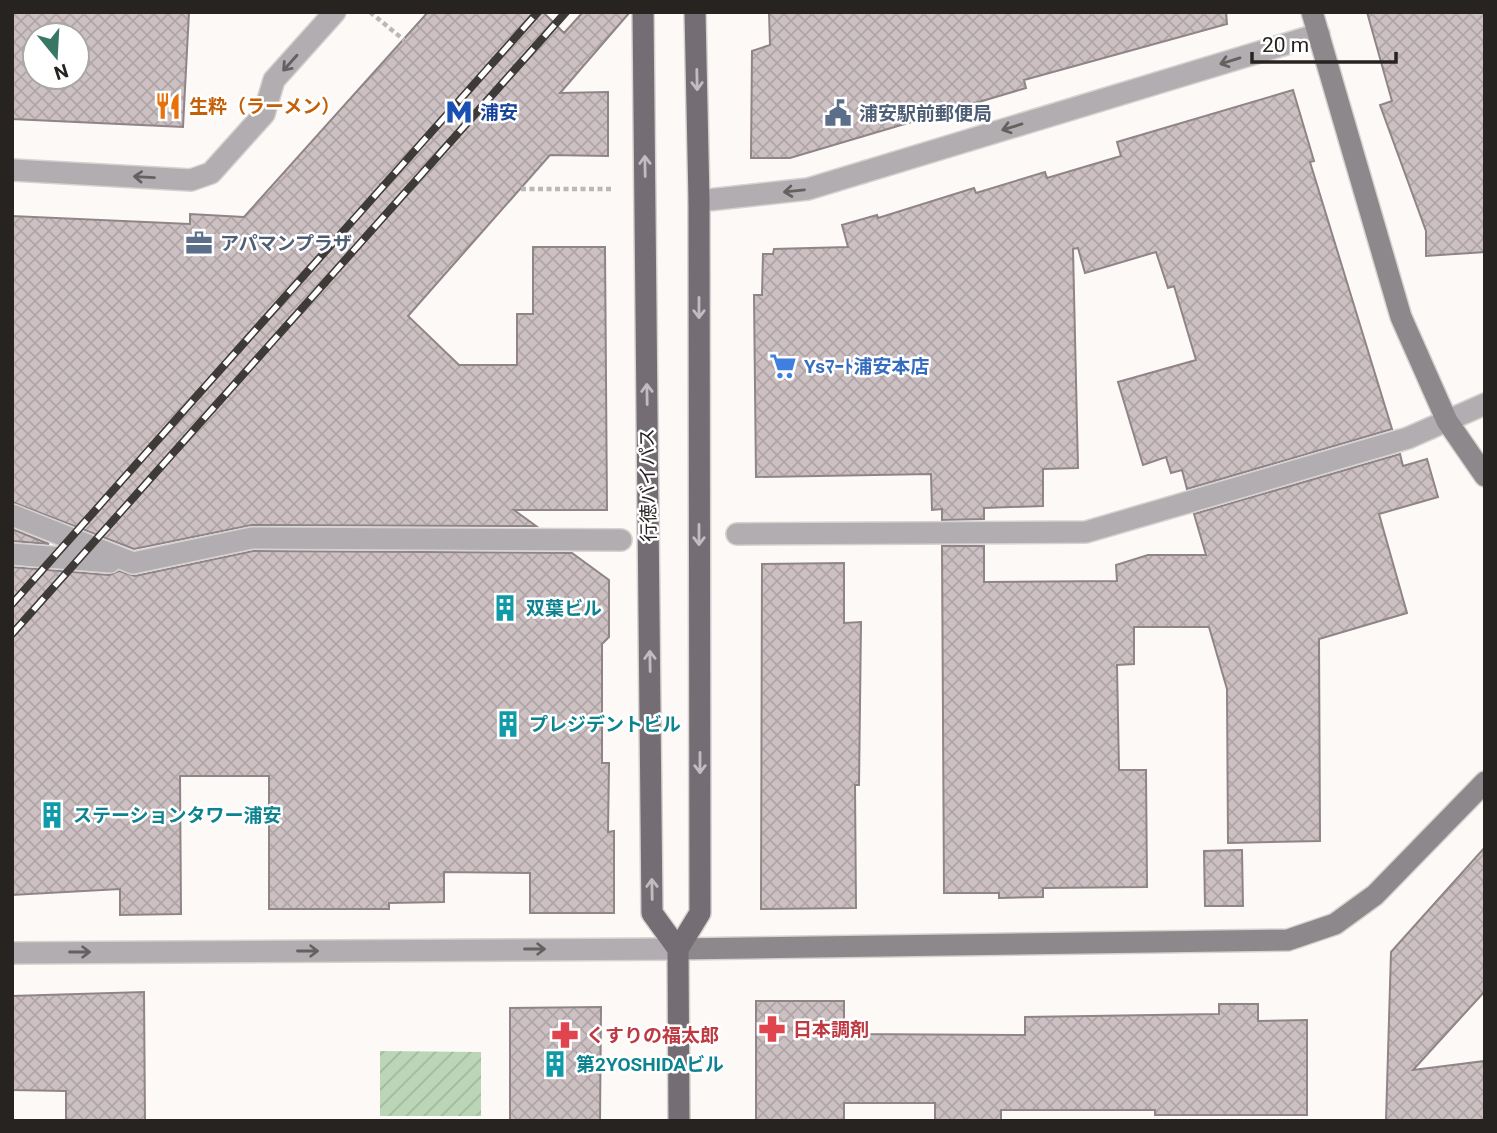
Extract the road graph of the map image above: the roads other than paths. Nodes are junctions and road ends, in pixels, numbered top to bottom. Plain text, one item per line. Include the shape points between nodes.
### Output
1 (335, 12) edge
2 (643, 12) edge
3 (695, 12) edge
4 (1312, 12) edge
5 (1319, 34) junction
6 (12, 170) edge
7 (699, 201) junction
8 (1485, 404) edge
9 (1447, 421) junction
10 (1485, 476) edge
11 (12, 516) edge
12 (737, 534) dead end
13 (621, 540) dead end
14 (12, 554) edge
15 (133, 563) junction
16 (1485, 782) edge
17 (678, 948) junction
18 (12, 953) edge
19 (680, 1121) edge

1 -> 6 street via 274,80 264,114 211,173 191,180
17 -> 2 main road, 行徳バイパス via 652,913
3 -> 7 main road
4 - 5 street
5 -> 7 street via 808,189
5 - 9 street via 1401,317
7 -> 17 main road via 700,913
8 - 9 street
9 - 10 street
9 - 12 street via 1408,438 1086,533
11 - 15 street
13 - 15 street via 252,538
14 - 15 street
16 - 17 street via 1375,895 1335,924 1288,940
18 -> 17 street
17 - 19 main road

